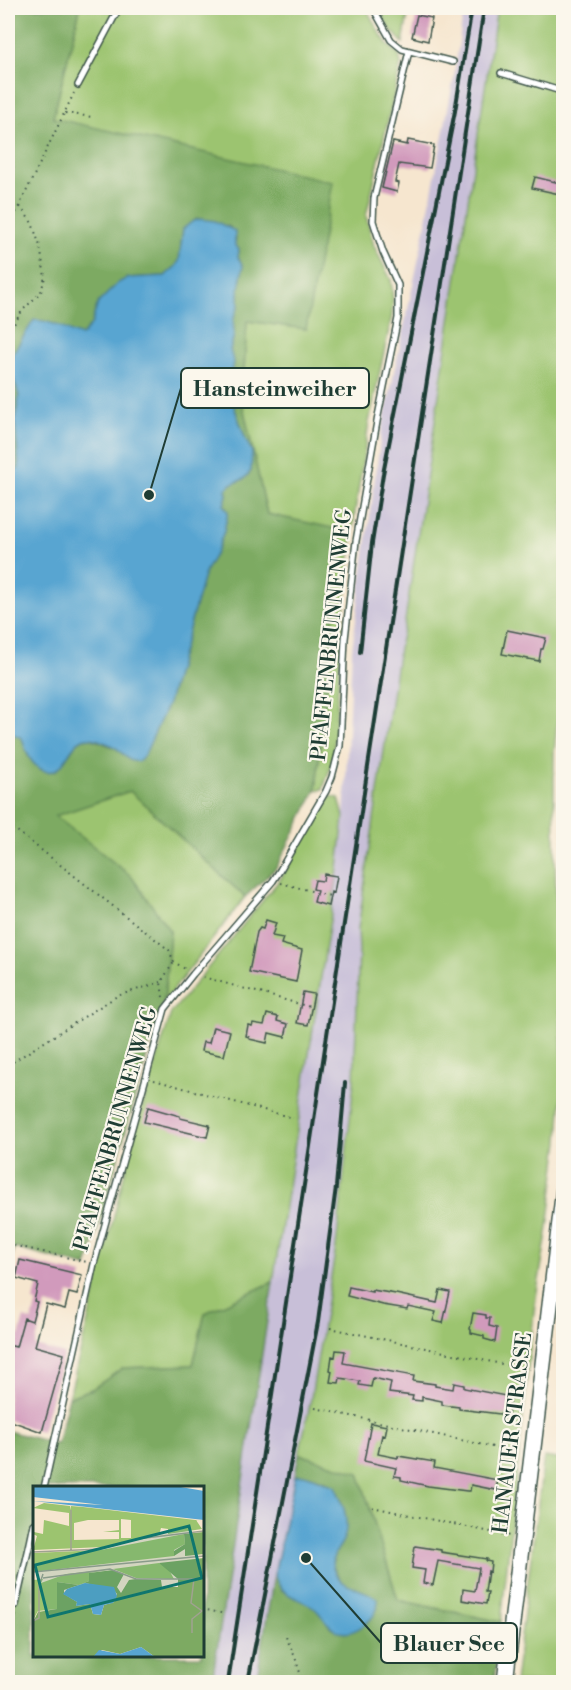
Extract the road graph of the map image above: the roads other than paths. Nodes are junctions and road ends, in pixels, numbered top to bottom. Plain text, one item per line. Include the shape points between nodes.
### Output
1 (119, 8) edge
2 (373, 8) edge
3 (409, 51) junction
4 (453, 62) dead end
5 (501, 73) dead end
6 (78, 85) road end
7 (564, 92) edge
8 (564, 1188) edge
9 (44, 1486) edge
10 (33, 1529) edge
11 (8, 1601) edge
12 (505, 1683) edge

1 - 6 lane
2 - 3 lane via 391,40
3 - 4 lane
3 - 9 lane, PFAFFENBRUNNENWEG via 374,198 373,221 398,285 398,318 356,541 345,639 340,746 326,791 273,881 165,1009 94,1264
5 - 7 lane
8 - 12 main road, HANAUER STRASSE
10 - 11 lane, bridge via 16,1605

